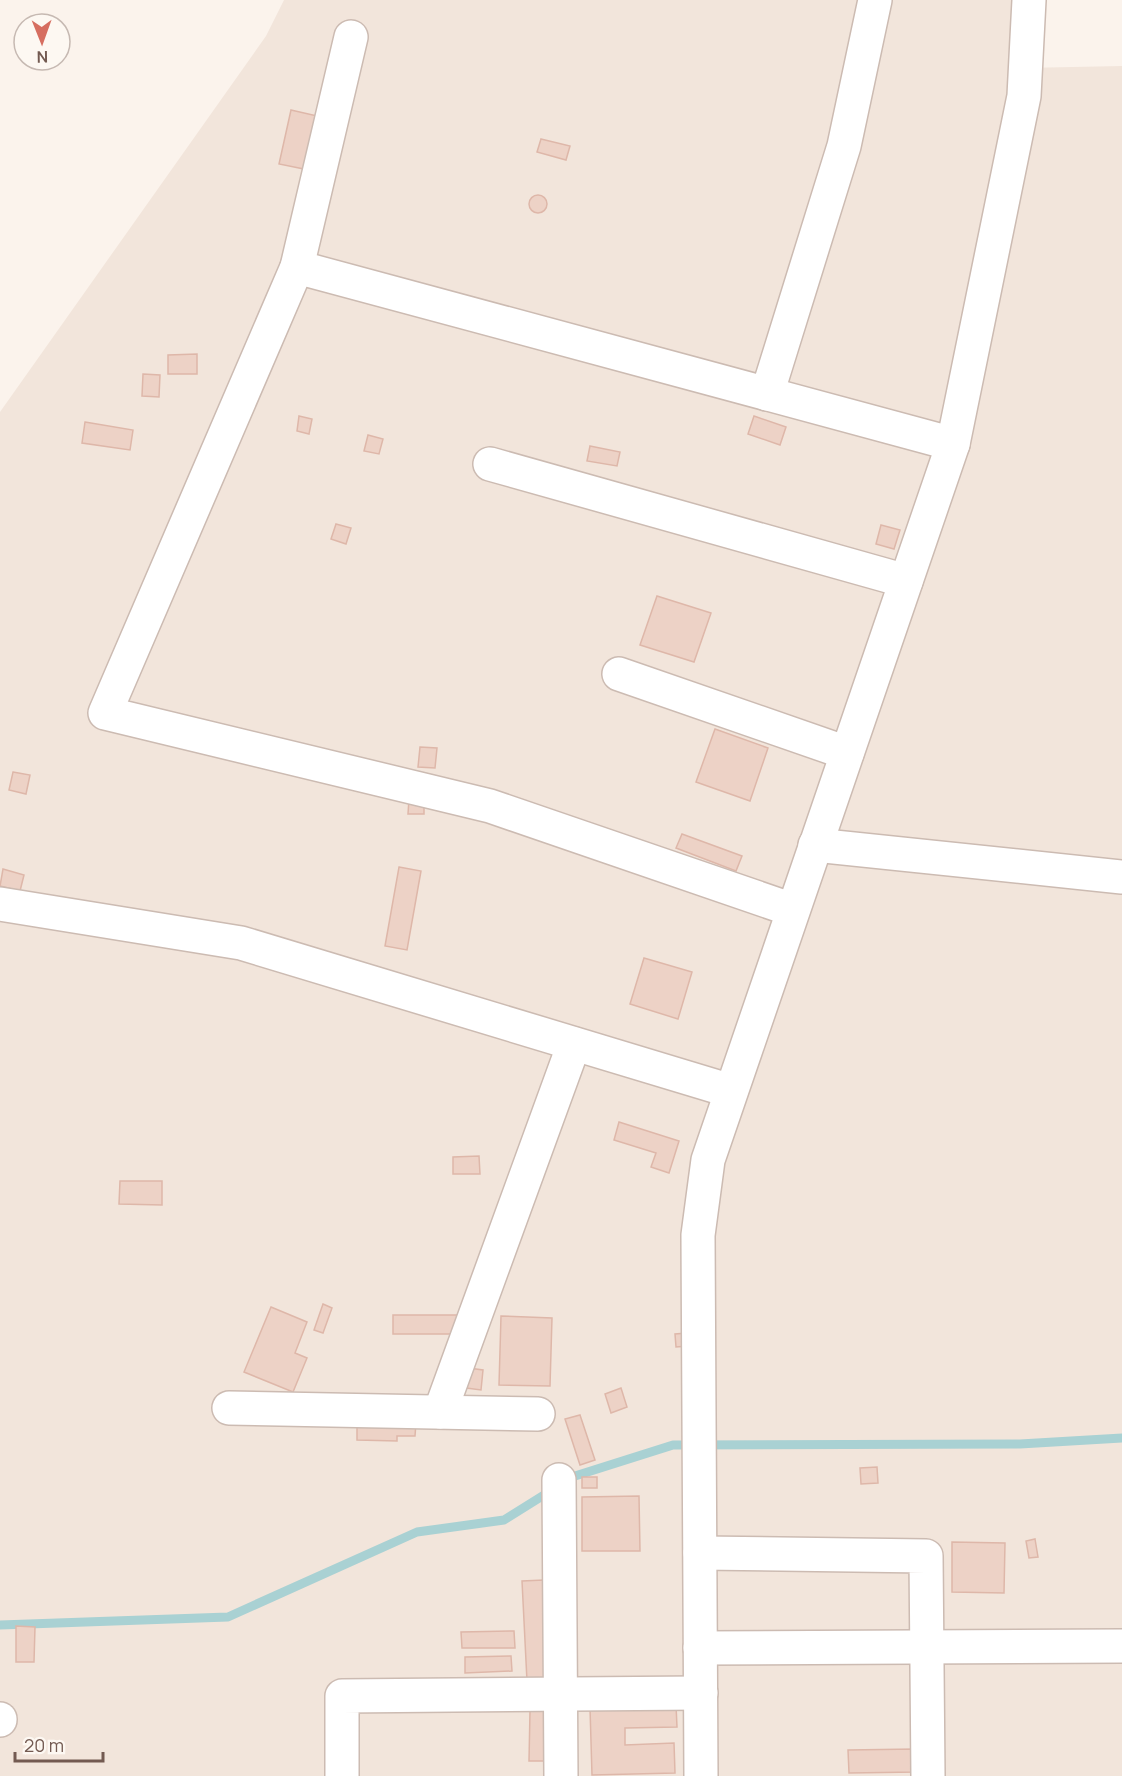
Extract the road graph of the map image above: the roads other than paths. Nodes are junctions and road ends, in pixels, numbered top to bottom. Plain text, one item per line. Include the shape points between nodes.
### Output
1 (875, 0) edge
2 (1029, 0) edge
3 (351, 37) dead end
4 (297, 267) junction
5 (766, 394) junction
6 (953, 444) junction
7 (490, 464) dead end
8 (906, 581) junction
9 (620, 674) dead end
10 (847, 753) junction
11 (816, 845) junction
12 (1122, 877) edge
13 (0, 904) edge
14 (793, 910) junction
15 (574, 1044) junction
16 (731, 1091) junction
17 (230, 1408) dead end
18 (440, 1412) junction
19 (538, 1414) dead end
20 (559, 1480) dead end
21 (700, 1553) junction
22 (1122, 1646) edge
23 (927, 1647) junction
24 (700, 1648) junction
25 (701, 1693) junction
26 (560, 1694) junction
27 (342, 1776) edge
28 (561, 1776) edge
29 (701, 1776) edge
30 (928, 1776) edge

1 - 5 street via 844,146
2 - 6 street via 1024,96
3 - 4 street
4 - 5 street
4 - 14 street via 105,713 490,806
5 - 6 street
6 - 8 street
7 - 8 street
8 - 10 street
9 - 10 street
10 - 11 street
11 - 12 street
11 - 14 street
13 - 15 street via 241,943
14 - 16 street
15 - 16 street
15 - 18 street
16 - 21 street via 708,1160 698,1235
17 - 18 street
18 - 19 street
20 - 26 street
21 - 23 street via 926,1556
21 - 24 street
22 - 23 street
23 - 24 street
23 - 30 street
24 - 25 street
25 - 26 street
25 - 29 street
26 - 27 street via 342,1696
26 - 28 street

